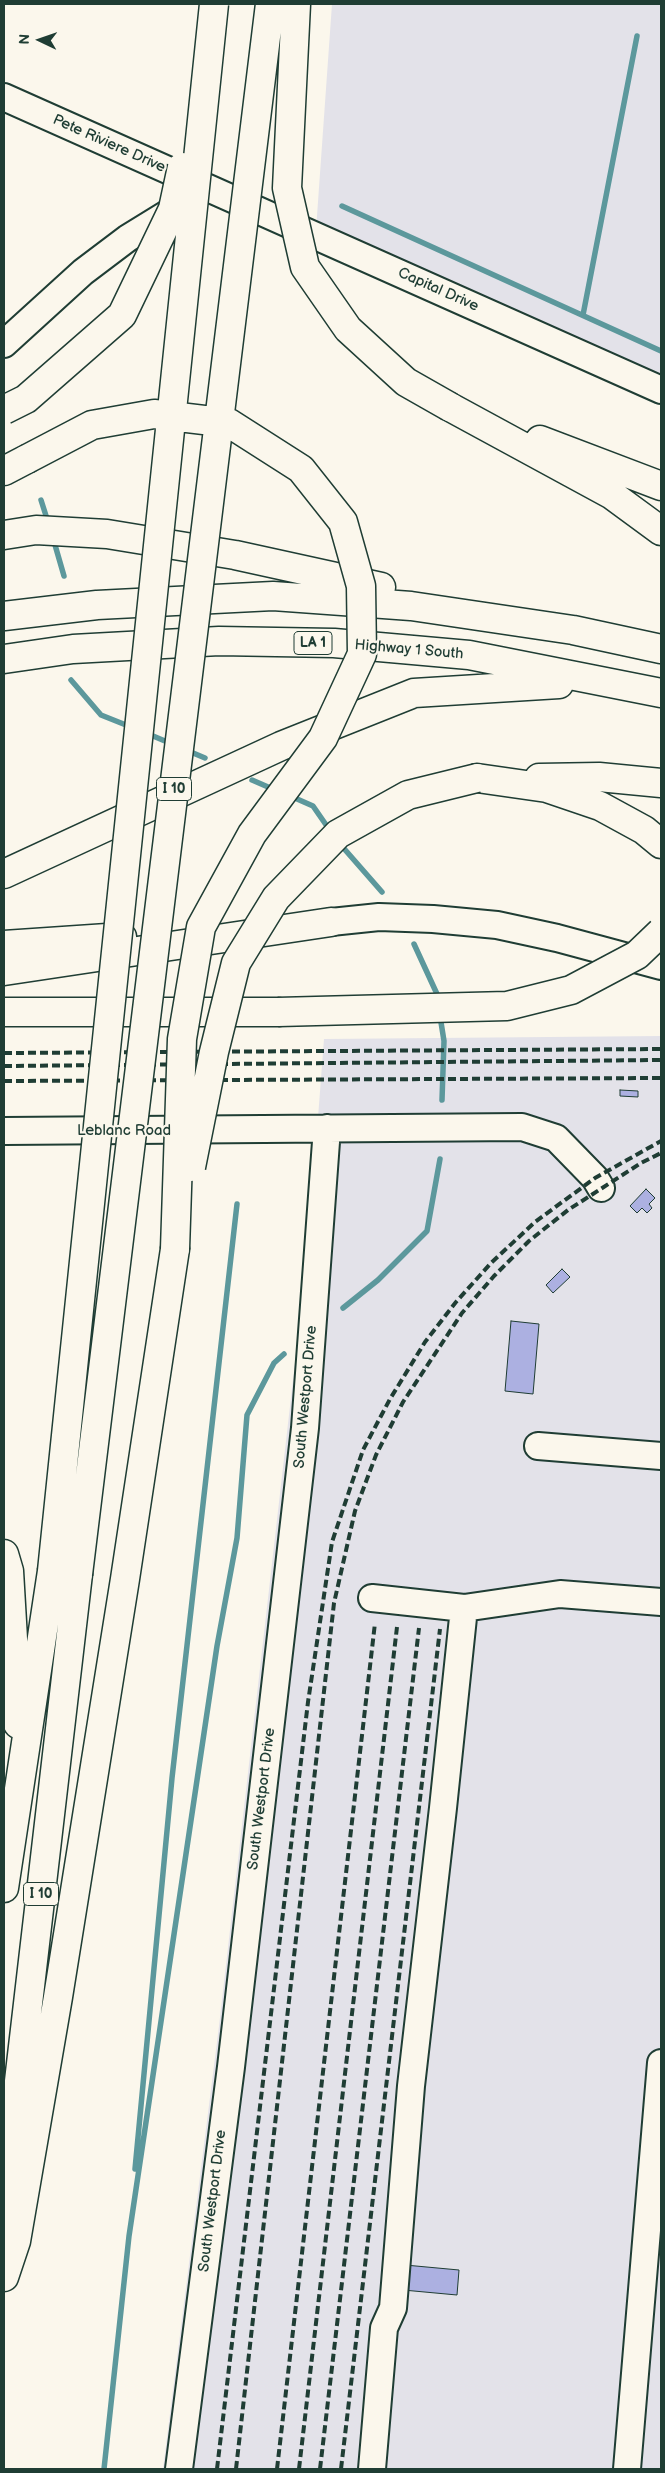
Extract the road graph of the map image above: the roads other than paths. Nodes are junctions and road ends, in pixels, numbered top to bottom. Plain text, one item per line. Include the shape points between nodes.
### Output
1 (213, 4) edge
2 (270, 4) edge
3 (296, 4) edge
4 (4, 97) edge
5 (215, 190) junction
6 (4, 344) edge
7 (661, 390) edge
8 (450, 407) junction
9 (4, 410) edge
10 (15, 465) edge
11 (661, 486) edge
12 (661, 531) edge
13 (4, 535) edge
14 (4, 616) edge
15 (573, 630) junction
16 (661, 649) edge
17 (4, 659) edge
18 (621, 683) junction
19 (661, 692) edge
20 (477, 778) junction
21 (661, 783) edge
22 (661, 844) edge
23 (4, 874) edge
24 (331, 922) junction
25 (661, 932) edge
26 (4, 945) edge
27 (661, 966) edge
28 (4, 971) edge
29 (4, 1012) edge
30 (327, 1128) junction
31 (4, 1131) edge
32 (601, 1188) dead end
33 (175, 1249) junction
34 (538, 1446) dead end
35 (661, 1456) edge
36 (7, 1563) edge
37 (65, 1573) junction
38 (372, 1598) dead end
39 (661, 1602) edge
40 (464, 1608) junction
41 (21, 1781) junction
42 (4, 1888) edge
43 (661, 2063) edge
44 (4, 2214) edge
45 (4, 2277) edge
46 (179, 2469) edge
47 (372, 2469) edge
48 (627, 2469) edge

1 - 9 highway, bridge via 173,209 122,315 26,399
1 - 37 highway, I 10, bridge
2 - 37 highway, I 10, bridge
3 - 8 highway, bridge via 287,188 305,267 348,329 406,382
4 - 5 street, Pete Riviere Drive via 143,161
5 - 6 street via 180,206 128,238 83,272
5 - 7 street, Capital Drive
8 - 11 highway
8 - 12 highway via 612,495
10 - 33 highway, bridge via 92,425 154,414 229,422 301,469 343,522 361,586 362,654 323,738 252,834 201,927 182,1039
13 - 15 highway via 36,530 107,534 235,555
14 - 15 highway via 97,605 273,596 411,606
15 - 16 highway
17 - 18 highway, Highway 1 South / LA 1 via 73,649 218,641 334,643 469,655
18 - 19 highway, Highway 1 South / LA 1
18 - 23 highway via 525,684 414,693 281,746
20 - 21 highway via 599,777
20 - 22 highway via 546,788 600,806 644,830
20 - 33 highway, bridge via 408,795 338,834 276,898 236,963 214,1052
24 - 26 highway
24 - 27 street via 379,917 497,925
24 - 28 highway
25 - 29 highway, bridge via 637,955 571,990 508,1006 278,1012
30 - 31 street, Leblanc Road
30 - 32 street, Leblanc Road via 522,1127 556,1138
30 - 46 street, South Westport Drive via 305,1428 231,2066
33 - 45 highway via 126,1579 16,2241
34 - 35 street
36 - 41 highway
37 - 41 highway, I 10
37 - 44 highway, I 10
38 - 40 street
39 - 40 street via 560,1594
40 - 47 street via 414,2058 393,2308 384,2328
41 - 42 highway, I 10
43 - 48 street

